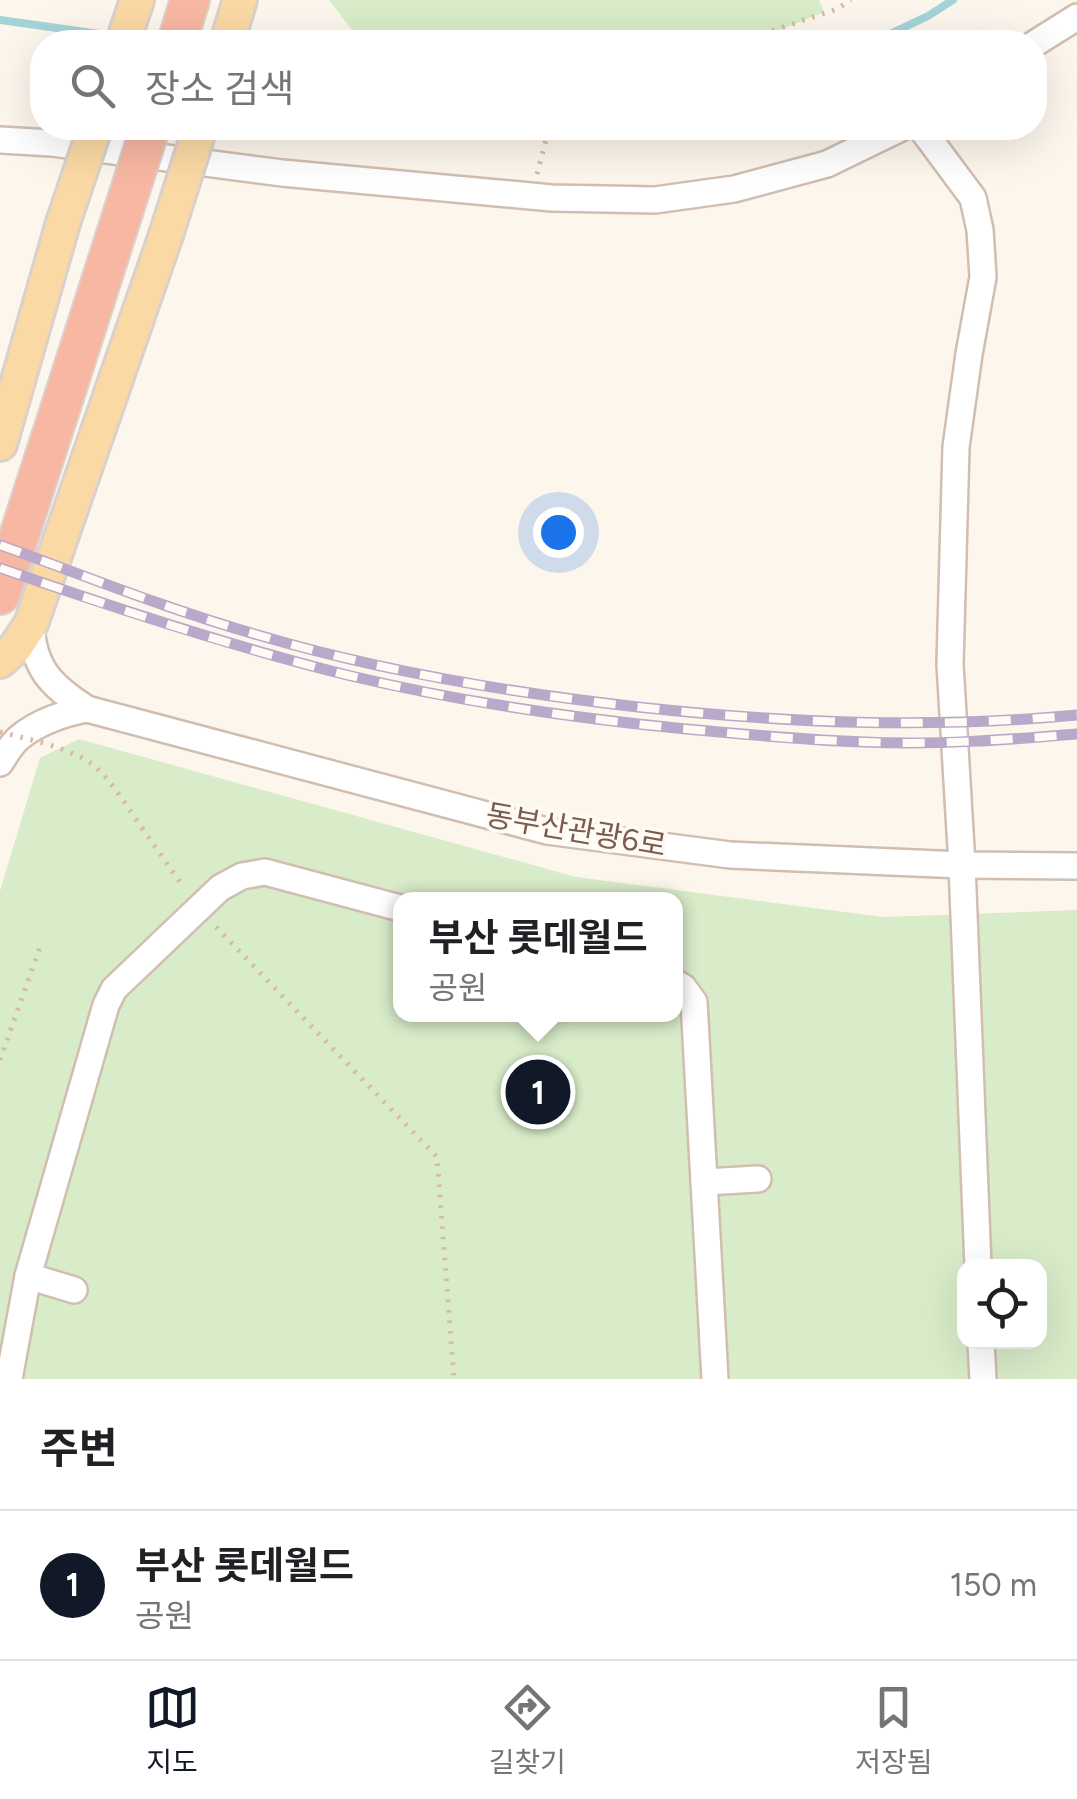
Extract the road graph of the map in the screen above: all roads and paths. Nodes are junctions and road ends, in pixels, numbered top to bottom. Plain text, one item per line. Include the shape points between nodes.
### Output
1 (137, 0) edge
2 (190, 0) edge
3 (240, 0) edge
4 (851, 0) edge
5 (1077, 17) edge
6 (127, 30) edge
7 (181, 30) edge
8 (231, 30) edge
9 (775, 30) edge
10 (1047, 36) edge
11 (0, 140) edge
12 (91, 140) edge
13 (138, 140) edge
14 (196, 140) edge
15 (546, 140) edge
16 (876, 140) edge
17 (930, 140) edge
18 (532, 196) junction
19 (0, 444) edge
20 (0, 595) edge
21 (31, 624) junction
22 (0, 661) edge
23 (87, 709) junction
24 (0, 732) edge
25 (0, 763) edge
26 (962, 866) junction
27 (1077, 866) edge
28 (393, 906) edge
29 (197, 908) junction
30 (40, 948) dead end
31 (683, 987) edge
32 (0, 1060) edge
33 (758, 1179) dead end
34 (704, 1182) junction
35 (978, 1259) edge
36 (28, 1276) junction
37 (74, 1290) dead end
38 (981, 1349) edge
39 (9, 1379) edge
40 (454, 1379) edge
41 (715, 1379) edge
42 (983, 1379) edge

1 - 6 main road
2 - 7 highway
3 - 8 main road
4 - 9 path
5 - 10 street
11 - 13 street
12 - 19 main road, bridge
13 - 18 street via 282,174
13 - 20 highway, bridge
14 - 21 main road, bridge
15 - 18 path
16 - 18 street via 827,164 734,189 654,200
17 - 26 street via 973,198 984,277 956,448 951,561
21 - 22 main road
21 - 23 street, 동부산관광6로 via 39,666
23 - 25 street via 20,736
23 - 26 street, 동부산관광6로 via 547,831 730,855
24 - 29 path, bridge via 90,763
26 - 27 street, 동부산관광6로
26 - 35 street
28 - 29 street via 264,872 242,876
29 - 36 street via 114,989 106,1005
29 - 40 path via 437,1157
30 - 32 path
31 - 34 street via 694,1002
33 - 34 street
34 - 41 street
36 - 37 street
36 - 39 street
38 - 42 street

